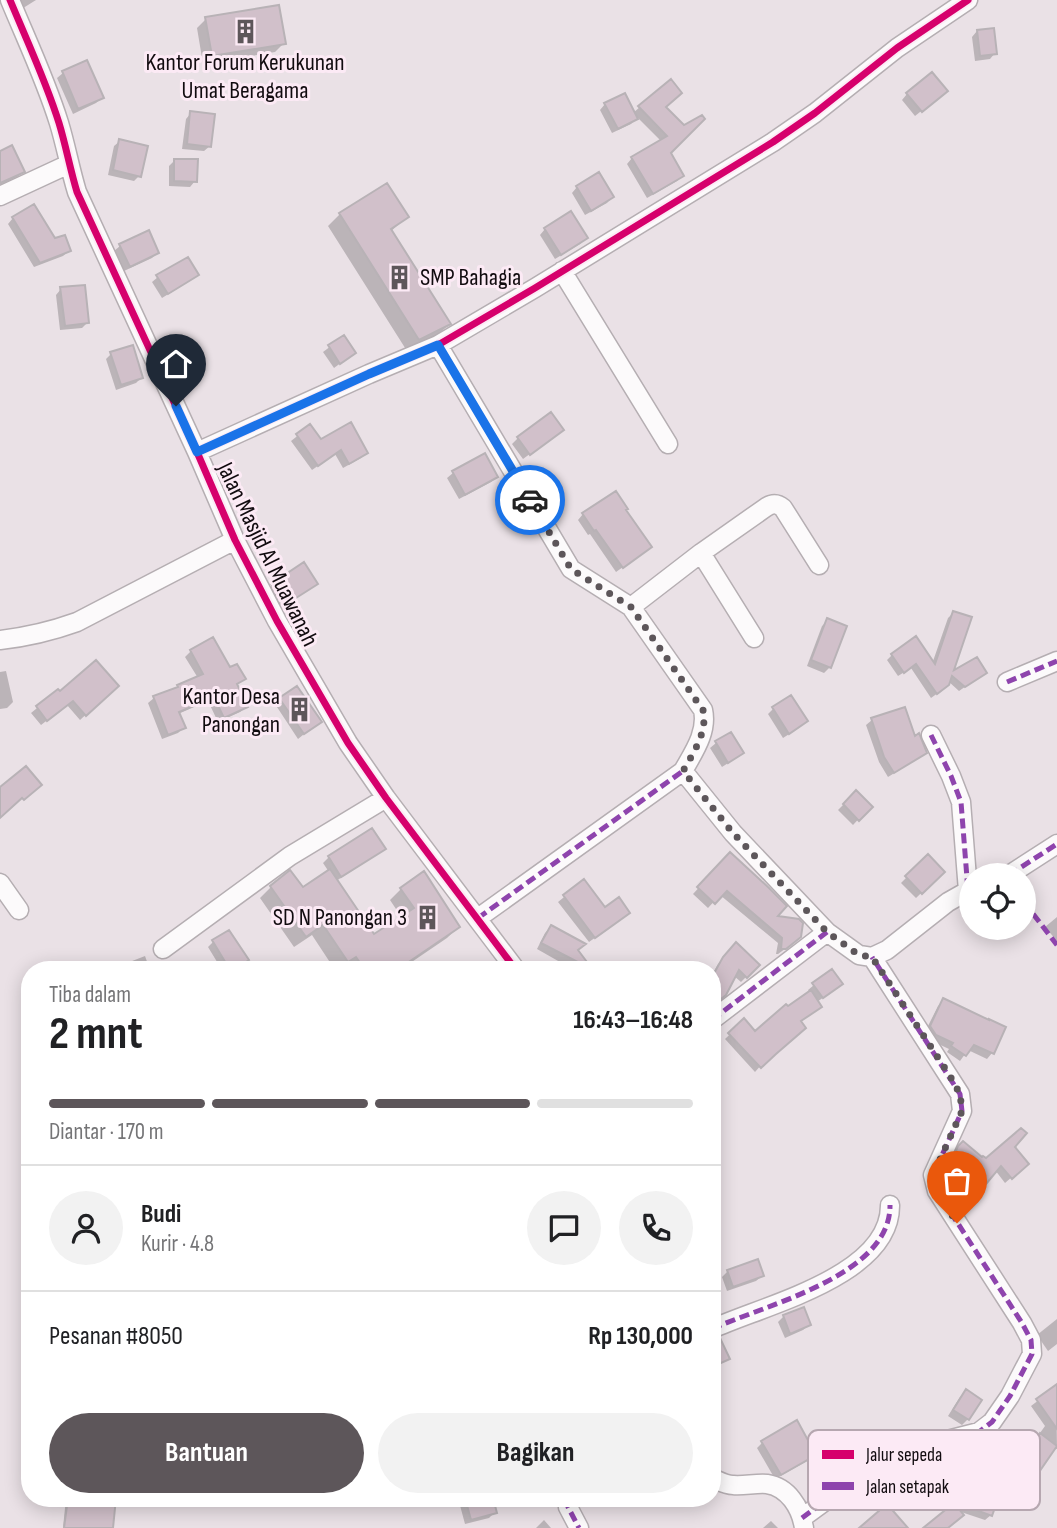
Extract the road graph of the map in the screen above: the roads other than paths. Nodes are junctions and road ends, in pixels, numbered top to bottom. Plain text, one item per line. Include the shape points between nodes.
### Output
1 (10, 0) edge
2 (968, 0) edge
3 (69, 164) junction
4 (0, 196) edge
5 (562, 271) junction
6 (438, 345) junction
7 (668, 444) dead end
8 (197, 452) junction
9 (235, 540) junction
10 (701, 553) junction
11 (819, 565) dead end
12 (631, 607) junction
13 (754, 638) dead end
14 (0, 640) edge
15 (1057, 660) edge
16 (1007, 682) dead end
17 (931, 735) dead end
18 (683, 771) junction
19 (386, 797) junction
20 (1057, 844) edge
21 (967, 863) edge
22 (1028, 863) edge
23 (0, 883) edge
24 (959, 896) edge
25 (19, 910) dead end
26 (478, 918) junction
27 (827, 932) junction
28 (163, 949) dead end
29 (872, 957) junction
30 (509, 961) edge
31 (721, 1013) edge
32 (890, 1205) dead end
33 (721, 1325) edge
34 (982, 1430) edge
35 (721, 1481) edge
36 (568, 1507) edge
37 (817, 1510) edge
38 (803, 1523) edge
39 (579, 1528) edge

1 - 3 street, Jalan Masjid Al Muawanah via 46,84
2 - 5 street via 773,142
3 - 4 street
3 - 8 street, Jalan Masjid Al Muawanah via 77,192
5 - 6 street
5 - 7 street
6 - 8 street
6 - 12 street via 571,569
8 - 9 street, Jalan Masjid Al Muawanah
9 - 14 street via 77,622
9 - 19 street, Jalan Masjid Al Muawanah via 328,710
10 - 11 street via 774,504 783,508
10 - 12 street
10 - 13 street
12 - 18 street via 703,710 700,740
15 - 16 street
17 - 21 street via 961,802
18 - 26 street
18 - 27 street via 733,833
19 - 26 street, Jalan Masjid Al Muawanah
19 - 28 street via 290,856
20 - 22 street
23 - 25 street
24 - 29 street
26 - 30 street, Jalan Masjid Al Muawanah
27 - 29 street via 859,955
27 - 31 street
29 - 34 street via 960,1094 962,1111 933,1175 937,1191 1031,1339 1032,1354 1010,1396
32 - 33 street via 884,1233 860,1260 816,1288
35 - 38 street via 778,1487 792,1499
36 - 39 street
37 - 38 street

